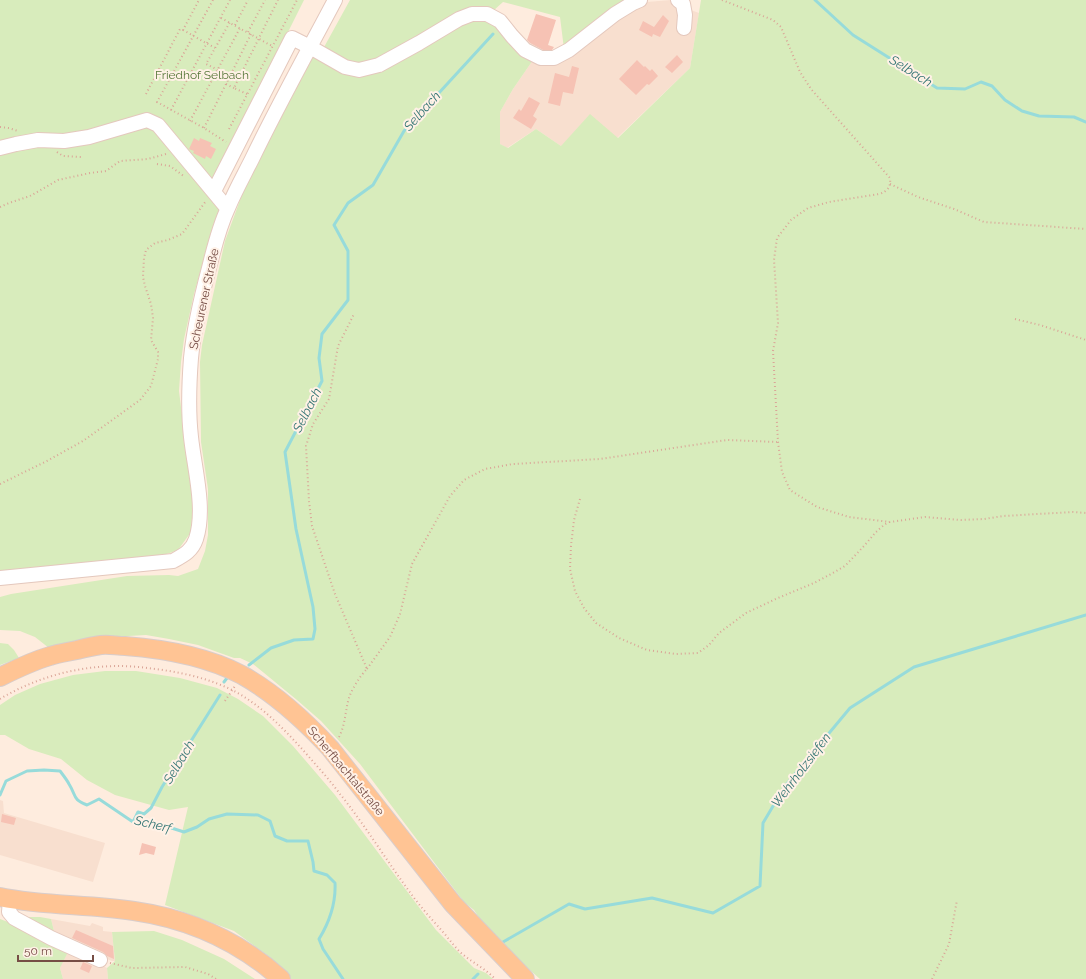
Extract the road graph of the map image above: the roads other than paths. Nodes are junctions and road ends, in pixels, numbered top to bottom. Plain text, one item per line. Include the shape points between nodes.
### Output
1 (335, 0) edge
2 (640, 0) edge
3 (678, 0) edge
4 (684, 28) dead end
5 (310, 47) junction
6 (0, 148) edge
7 (214, 191) junction
8 (227, 208) junction
9 (0, 578) edge
10 (0, 677) edge
11 (5, 898) edge
12 (100, 960) road end
13 (281, 979) edge
14 (525, 979) edge

1 - 5 street, Scheurener Straße
2 - 5 street via 615,14 569,50 554,58 541,58 525,50 500,21 487,14 472,14 459,19 379,65 359,70 345,68
3 - 4 street via 683,4
5 - 7 street via 292,38
5 - 8 street, Scheurener Straße
6 - 7 street via 38,140 64,141 89,137 147,120 158,125
7 - 8 street
8 - 9 street, Scheurener Straße via 198,314 191,357 190,424 200,514 196,541 187,554 173,561
10 - 14 main road, Scherfbachtalstraße via 50,656 101,645 143,647 188,655 210,661 241,675 270,693 303,719 330,748 453,904
11 - 12 street via 9,912 14,918
11 - 13 main road via 133,911 184,922 243,950

